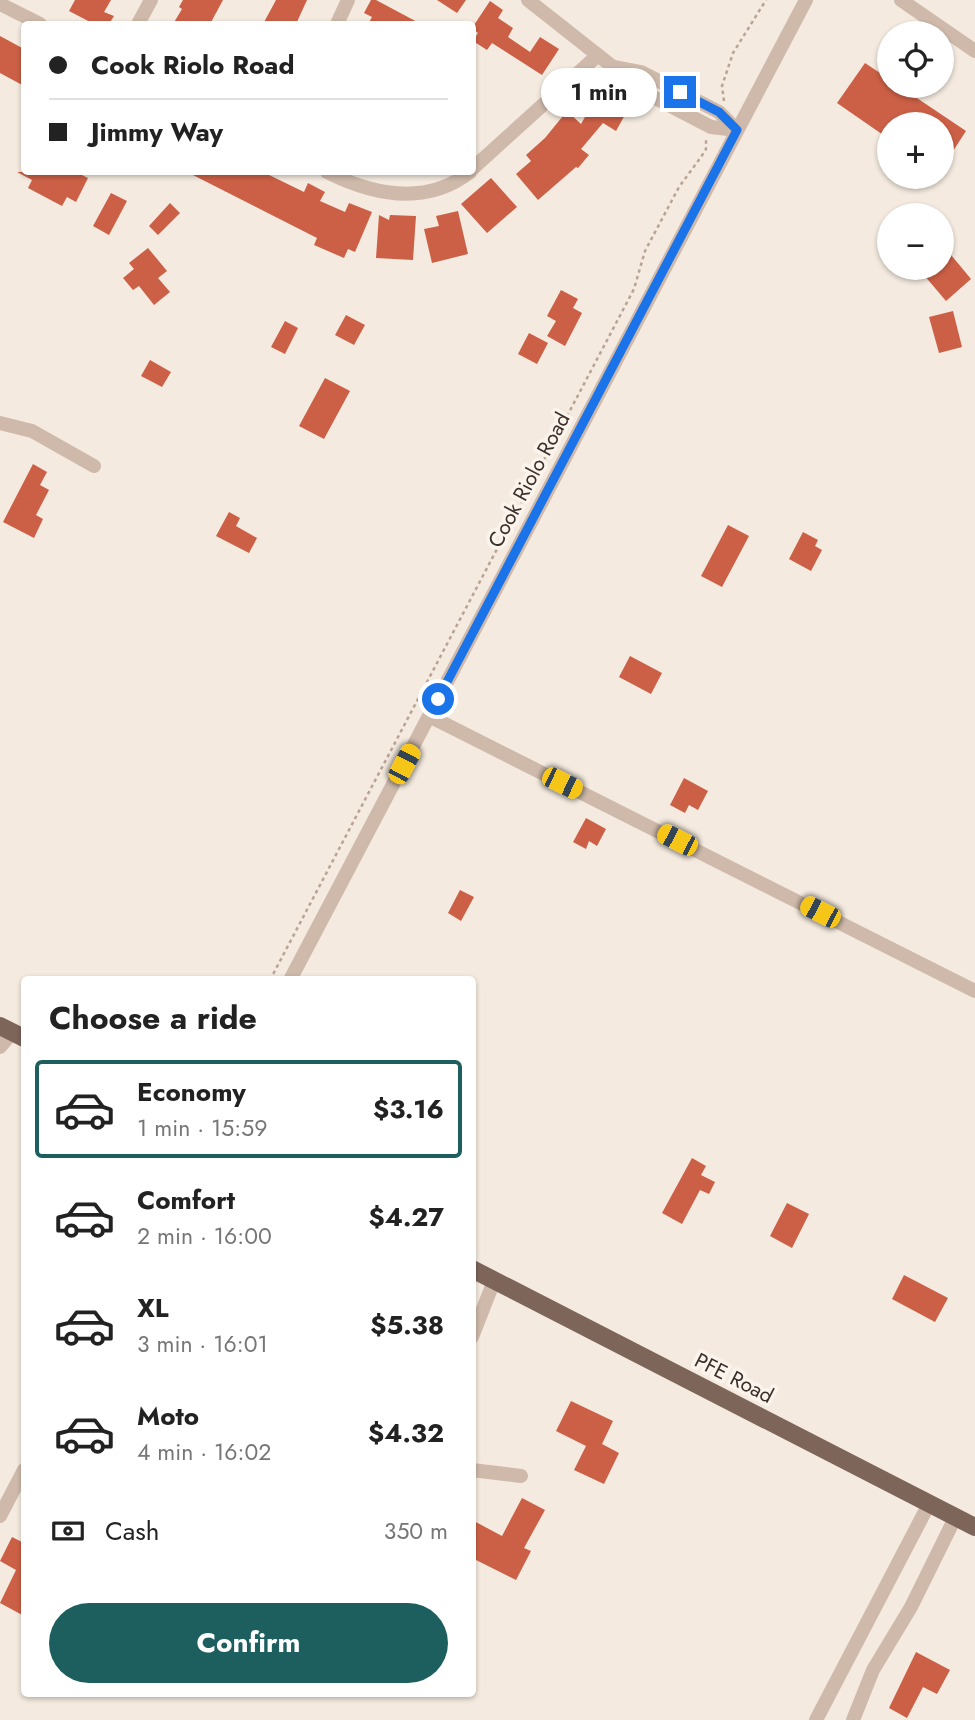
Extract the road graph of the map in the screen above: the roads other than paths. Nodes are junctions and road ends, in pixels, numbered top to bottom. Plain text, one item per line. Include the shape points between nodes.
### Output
1 (151, 0) edge
2 (348, 0) edge
3 (528, 0) edge
4 (806, 0) edge
5 (901, 0) edge
6 (0, 4) edge
7 (34, 21) edge
8 (140, 21) edge
9 (338, 21) edge
10 (975, 51) edge
11 (598, 55) junction
12 (737, 130) junction
13 (476, 165) edge
14 (333, 175) edge
15 (463, 175) edge
16 (0, 423) edge
17 (94, 466) dead end
18 (429, 716) junction
19 (292, 976) edge
20 (975, 991) edge
21 (13, 1032) edge
22 (0, 1047) edge
23 (476, 1271) edge
24 (494, 1281) junction
25 (476, 1327) edge
26 (476, 1471) edge
27 (21, 1475) edge
28 (521, 1476) dead end
29 (929, 1504) junction
30 (2, 1507) edge
31 (955, 1518) junction
32 (975, 1527) edge
33 (816, 1720) edge
34 (853, 1720) edge

1 - 8 street
2 - 9 street
3 - 11 street
4 - 12 street, Cook Riolo Road
5 - 10 street
6 - 7 street
11 - 12 street via 634,87 711,127
11 - 13 street
12 - 18 street, Cook Riolo Road
14 - 15 street via 370,190 408,194 447,185
16 - 17 street via 32,431
18 - 19 street, Cook Riolo Road
18 - 20 street
21 - 22 street
23 - 24 main road, PFE Road
24 - 25 street
24 - 29 main road, PFE Road
26 - 28 street
27 - 30 street
29 - 31 main road, PFE Road
29 - 33 street
31 - 32 main road, PFE Road
31 - 34 street via 911,1607 873,1670

